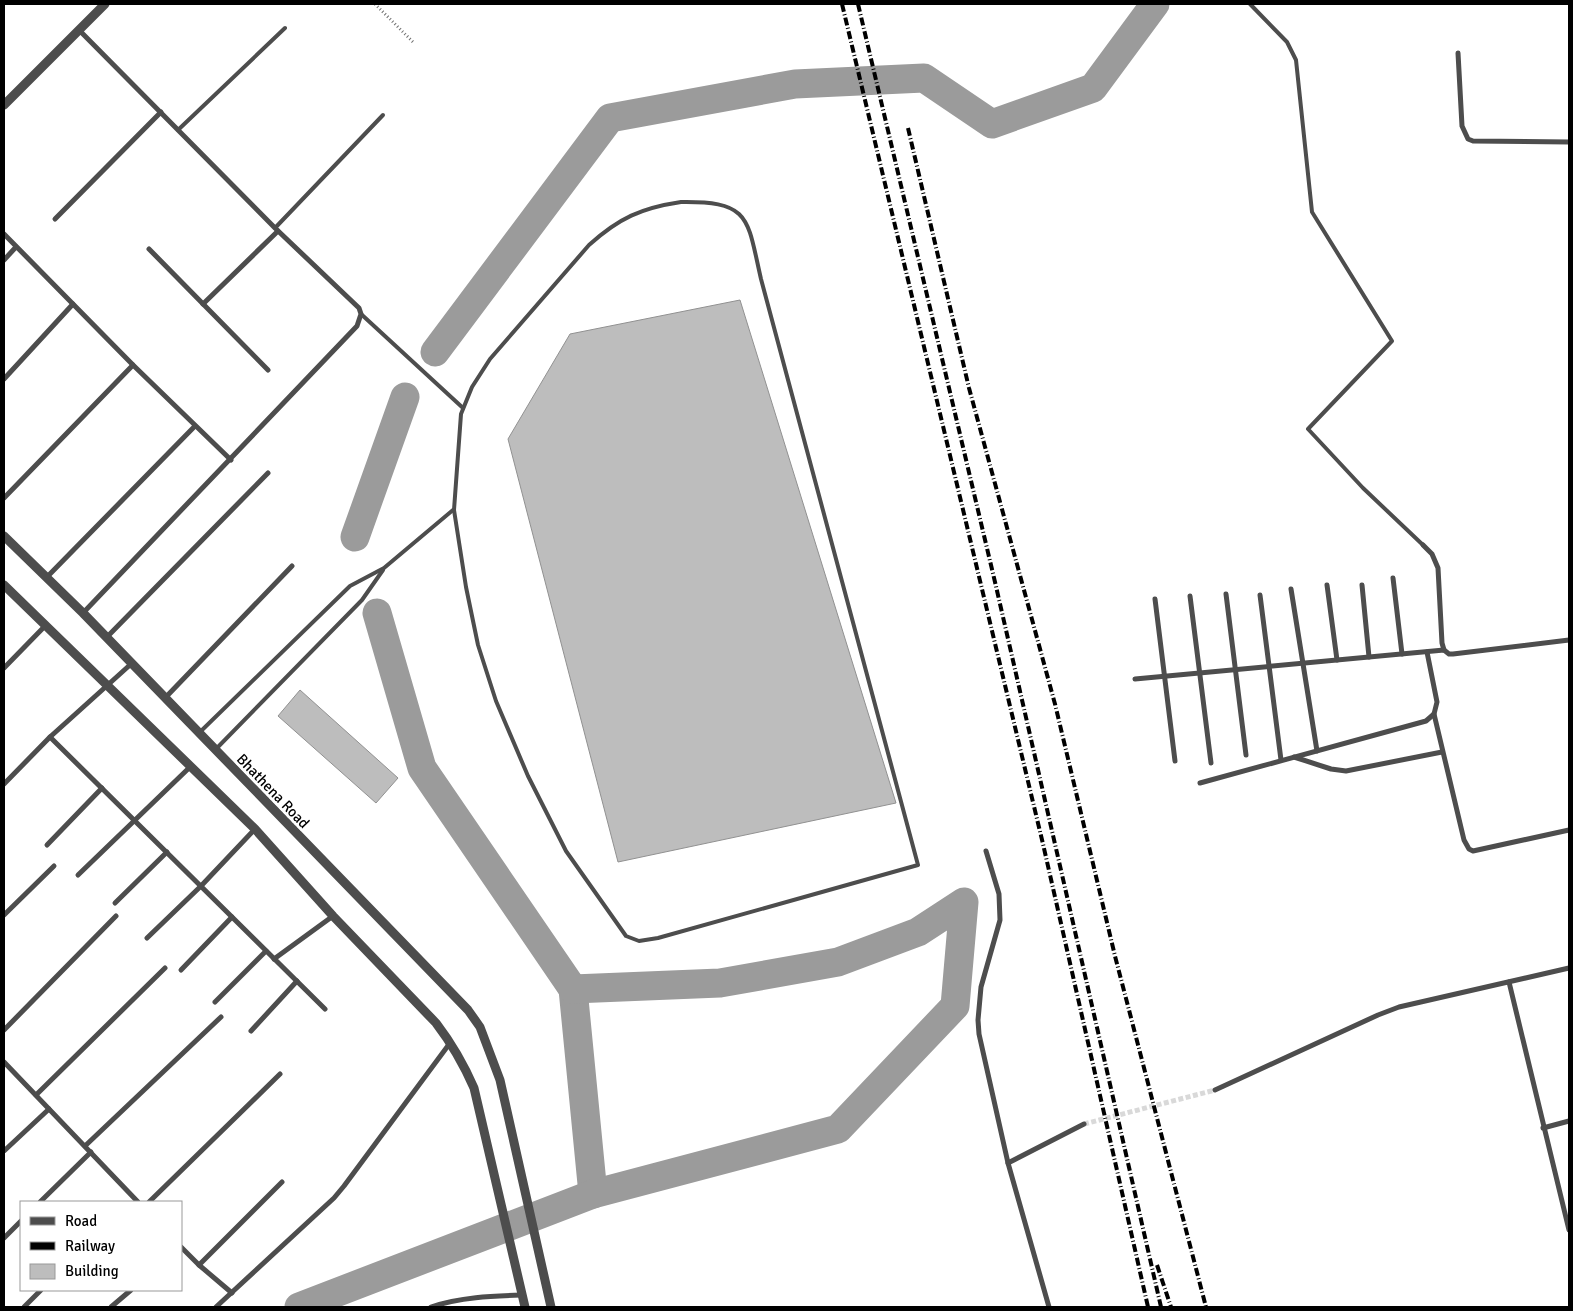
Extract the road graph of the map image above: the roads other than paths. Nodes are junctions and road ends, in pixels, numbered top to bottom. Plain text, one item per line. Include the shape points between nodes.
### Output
1 (105, 4) edge
2 (1250, 4) edge
3 (285, 28) dead end
4 (79, 30) junction
5 (1458, 53) dead end
6 (4, 106) edge
7 (161, 112) junction
8 (383, 115) dead end
9 (178, 130) junction
10 (1569, 142) edge
11 (55, 219) dead end
12 (277, 229) junction
13 (4, 234) edge
14 (16, 247) junction
15 (149, 249) dead end
16 (4, 260) edge
17 (73, 304) junction
18 (203, 304) junction
19 (361, 314) junction
20 (133, 365) junction
21 (268, 370) dead end
22 (4, 379) edge
23 (463, 408) junction
24 (196, 426) junction
25 (231, 460) junction
26 (268, 473) dead end
27 (4, 498) edge
28 (454, 510) junction
29 (4, 536) edge
30 (1424, 545) joint
31 (292, 566) dead end
32 (384, 568) junction
33 (47, 577) junction
34 (1393, 578) dead end
35 (1362, 584) dead end
36 (4, 585) edge
37 (1327, 585) dead end
38 (1291, 589) dead end
39 (1226, 594) dead end
40 (1260, 595) dead end
41 (1190, 596) dead end
42 (1155, 599) dead end
43 (83, 613) junction
44 (45, 626) junction
45 (106, 638) junction
46 (1569, 640) edge
47 (1444, 650) junction
48 (1427, 652) junction
49 (1402, 654) junction
50 (1369, 657) junction
51 (1337, 660) junction
52 (1303, 663) junction
53 (131, 664) junction
54 (1269, 667) junction
55 (4, 668) edge
56 (1235, 670) junction
57 (1199, 673) junction
58 (1165, 676) junction
59 (1135, 679) dead end
60 (107, 686) junction
61 (165, 698) junction
62 (1434, 714) junction
63 (198, 733) junction
64 (50, 737) junction
65 (214, 750) junction
66 (1317, 751) junction
67 (1442, 752) junction
68 (1246, 755) dead end
69 (1293, 757) junction
70 (1281, 760) junction
71 (1175, 761) dead end
72 (1211, 763) dead end
73 (190, 766) junction
74 (1200, 783) dead end
75 (4, 784) edge
76 (102, 788) junction
77 (134, 820) junction
78 (255, 829) junction
79 (1569, 830) edge
80 (47, 845) dead end
81 (986, 851) dead end
82 (167, 852) junction
83 (54, 866) dead end
84 (78, 875) dead end
85 (201, 886) junction
86 (115, 903) dead end
87 (4, 915) edge
88 (116, 916) dead end
89 (333, 916) junction
90 (232, 917) junction
91 (147, 938) dead end
92 (266, 951) junction
93 (274, 959) junction
94 (165, 968) dead end
95 (1569, 968) edge
96 (181, 970) dead end
97 (297, 981) junction
98 (1509, 982) junction
99 (215, 1002) dead end
100 (325, 1009) dead end
101 (221, 1017) dead end
102 (4, 1030) edge
103 (251, 1031) dead end
104 (450, 1042) junction
105 (4, 1062) edge
106 (280, 1074) dead end
107 (1214, 1090) tunnel mouth
108 (36, 1096) junction
109 (49, 1109) junction
110 (1569, 1122) edge
111 (1084, 1124) tunnel mouth
112 (1543, 1128) junction
113 (85, 1146) junction
114 (4, 1151) edge
115 (91, 1152) junction
116 (1008, 1163) junction
117 (282, 1182) dead end
118 (41, 1201) edge
119 (134, 1201) edge
120 (150, 1201) edge
121 (20, 1222) edge
122 (1569, 1230) edge
123 (4, 1238) edge
124 (182, 1248) edge
125 (199, 1265) junction
126 (40, 1291) edge
127 (130, 1291) edge
128 (232, 1293) junction
129 (522, 1295) junction
130 (24, 1307) edge
131 (111, 1307) edge
132 (216, 1307) edge
133 (431, 1307) edge
134 (525, 1307) edge
135 (551, 1307) edge
136 (1049, 1307) edge

1 - 4 street
2 - 30 lane via 1287,42 1296,60 1312,212 1392,342 1308,429
3 - 9 lane
4 - 6 street
4 - 7 street
5 - 10 street via 1462,126 1468,139
7 - 9 street
7 - 11 street
8 - 12 lane
9 - 12 street
12 - 18 street
12 - 19 street via 359,308
13 - 14 street
14 - 16 street
14 - 17 street
15 - 18 street
17 - 20 street
17 - 22 street
18 - 21 street
19 - 23 lane
19 - 25 street via 357,326
20 - 24 street
20 - 27 street
23 - 28 lane via 457,441
23 - 28 lane via 490,359 589,245 606,230 631,215 681,202 704,202 731,207 738,212 751,234 918,865 658,938 639,941 626,936 566,851 528,776 496,701 478,645
24 - 25 street
24 - 33 street
25 - 43 street
26 - 45 street
28 - 32 lane
29 - 33 street, Bhathena Road
30 - 47 street via 1438,568
31 - 61 street
32 - 63 lane via 350,586
32 - 65 lane via 362,600
33 - 43 street, Bhathena Road
34 - 49 street
35 - 50 street
36 - 44 street
37 - 51 street
38 - 52 street
39 - 56 street
40 - 54 street
41 - 57 street
42 - 58 street
43 - 45 street, Bhathena Road
44 - 55 street
44 - 60 street
45 - 53 street, Bhathena Road
46 - 47 street via 1453,654
47 - 48 street
48 - 49 street
48 - 62 street via 1437,702
49 - 50 street
50 - 51 street
51 - 52 street
52 - 54 street
52 - 66 street
53 - 60 street
53 - 61 street, Bhathena Road
54 - 56 street
54 - 70 street
56 - 57 street
56 - 68 street
57 - 58 street
57 - 72 street
58 - 59 street
58 - 71 street
60 - 64 street
60 - 73 street
61 - 63 street, Bhathena Road
62 - 66 street via 1426,721
62 - 67 street
63 - 65 street, Bhathena Road
64 - 75 street
64 - 76 street
65 - 135 street, Bhathena Road via 468,1010 480,1027 500,1080
66 - 69 street
67 - 69 street via 1346,771
67 - 79 street via 1469,849
69 - 70 street
70 - 74 street
73 - 77 street
73 - 78 street
76 - 77 street
76 - 80 street
77 - 82 street
77 - 84 street
78 - 85 street
78 - 89 street
81 - 116 street via 999,894 1000,920 982,987 978,1020
82 - 85 street
82 - 86 street
83 - 87 street
85 - 90 street
85 - 91 street
88 - 102 street
89 - 93 street
89 - 104 street via 436,1023
90 - 92 street
90 - 96 street
92 - 93 street
92 - 99 street
93 - 97 street
94 - 108 street
95 - 98 street
97 - 100 street
97 - 103 street
98 - 107 street via 1389,1010
98 - 112 street
101 - 113 street
104 - 128 street via 344,1186 322,1211
104 - 129 street via 474,1088
105 - 108 street
106 - 120 street
108 - 109 street
109 - 113 street
109 - 114 street
110 - 112 street
111 - 116 street
112 - 122 street
113 - 115 street
115 - 118 street
115 - 119 street
116 - 136 street
117 - 125 street
121 - 123 street
124 - 125 street
125 - 128 street
126 - 130 street
127 - 131 street
128 - 132 street
129 - 133 street via 490,1296
129 - 134 street

